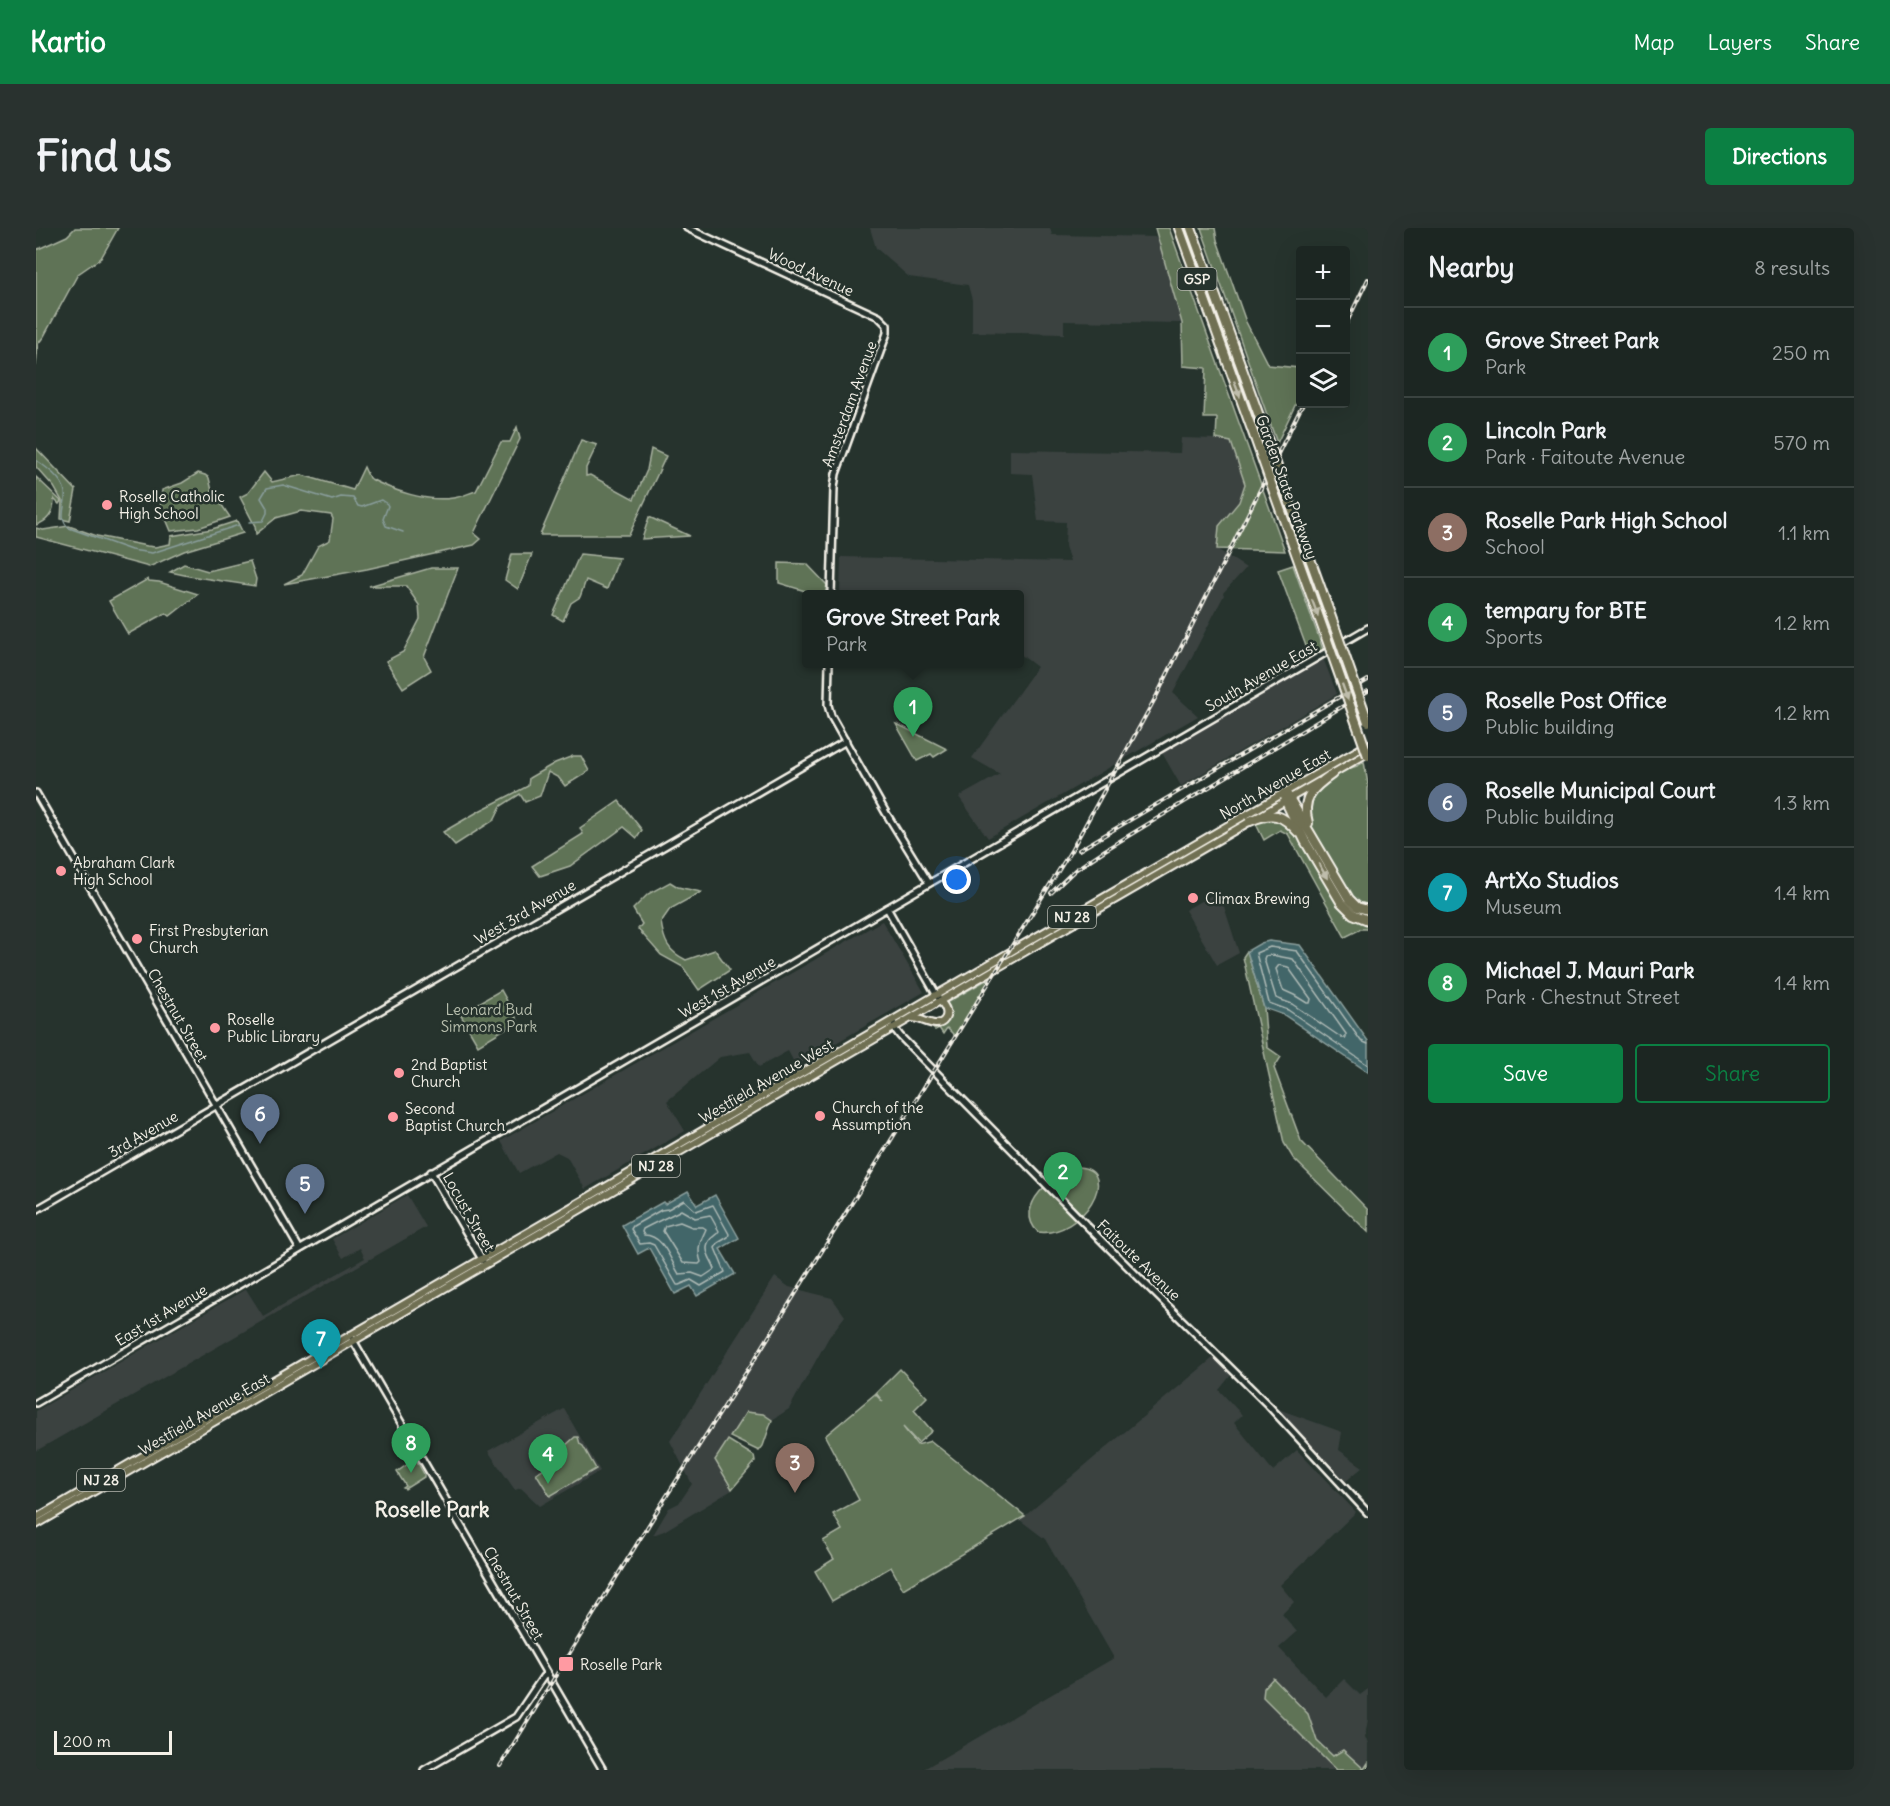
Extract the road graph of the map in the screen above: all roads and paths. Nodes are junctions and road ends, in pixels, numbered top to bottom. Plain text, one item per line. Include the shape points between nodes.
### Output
1 (687, 228) edge
2 (1179, 228) edge
3 (1191, 228) edge
4 (888, 329) joint
5 (831, 590) edge
6 (1368, 628) edge
7 (830, 668) edge
8 (1368, 722) edge
9 (846, 741) junction
10 (1368, 744) edge
11 (1166, 745) joint
12 (1368, 754) edge
13 (1332, 774) junction
14 (36, 793) edge
15 (1286, 797) junction
16 (1250, 821) junction
17 (1314, 839) junction
18 (1308, 845) junction
19 (1195, 849) junction
20 (929, 883) junction
21 (887, 908) junction
22 (1368, 910) edge
23 (1368, 920) edge
24 (938, 998) junction
25 (896, 1019) junction
26 (908, 1019) junction
27 (894, 1028) junction
28 (217, 1105) junction
29 (649, 1166) junction
30 (431, 1172) junction
31 (36, 1210) edge
32 (299, 1248) junction
33 (484, 1262) junction
34 (352, 1338) junction
35 (36, 1402) edge
36 (1368, 1513) edge
37 (36, 1518) edge
38 (36, 1525) edge
39 (547, 1674) junction
40 (424, 1770) edge
41 (603, 1770) edge

1 - 4 street, Wood Avenue via 879,317
2 -> 12 highway, Garden State Parkway / GSP, bridge
3 - 8 highway, Garden State Parkway / GSP, bridge
4 - 5 street, Amsterdam Avenue via 836,474
6 - 11 street, South Avenue East
7 - 9 street via 829,710
9 - 20 street
9 - 28 street, West 3rd Avenue
10 - 15 main road, North Avenue East / NJ 28
11 - 20 street, West 1st Avenue
12 - 13 main road, North Avenue East / NJ 28
13 - 15 main road, North Avenue East / NJ 28
13 - 17 highway via 1312,790 1306,801 1306,818
14 - 28 street, Chestnut Street
15 - 16 main road, North Avenue East / NJ 28
15 - 17 highway
15 - 18 highway
15 - 19 main road, North Avenue East / NJ 28
16 - 18 highway via 1266,815 1278,816
16 - 19 main road, North Avenue East / NJ 28
17 - 22 highway via 1351,901
18 -> 23 highway via 1346,908
19 - 24 main road, Westfield Avenue West / NJ 28
20 - 21 street, West 1st Avenue
21 - 24 street
21 - 30 street, West 1st Avenue
24 - 25 main road, Westfield Avenue West / NJ 28
24 - 26 main road, Westfield Avenue West / NJ 28
24 - 26 main road via 947,1012 942,1022
25 - 27 street
25 - 29 main road, Westfield Avenue West / NJ 28
26 - 27 main road, Westfield Avenue West / NJ 28
27 - 29 main road, Westfield Avenue West / NJ 28
27 - 36 street, Faitoute Avenue via 1268,1405
28 - 31 street, 3rd Avenue
28 - 32 street, Chestnut Street
29 - 33 main road, Westfield Avenue West / NJ 28
30 - 32 street, West 1st Avenue
30 - 33 street, Locust Street
32 - 35 street, East 1st Avenue
33 - 34 main road, Westfield Avenue West / NJ 28
34 - 37 main road, Westfield Avenue East / NJ 28
34 - 38 main road, Westfield Avenue East / NJ 28
34 - 39 street, Chestnut Street
39 - 40 street via 516,1717
39 - 41 street, Chestnut Street

